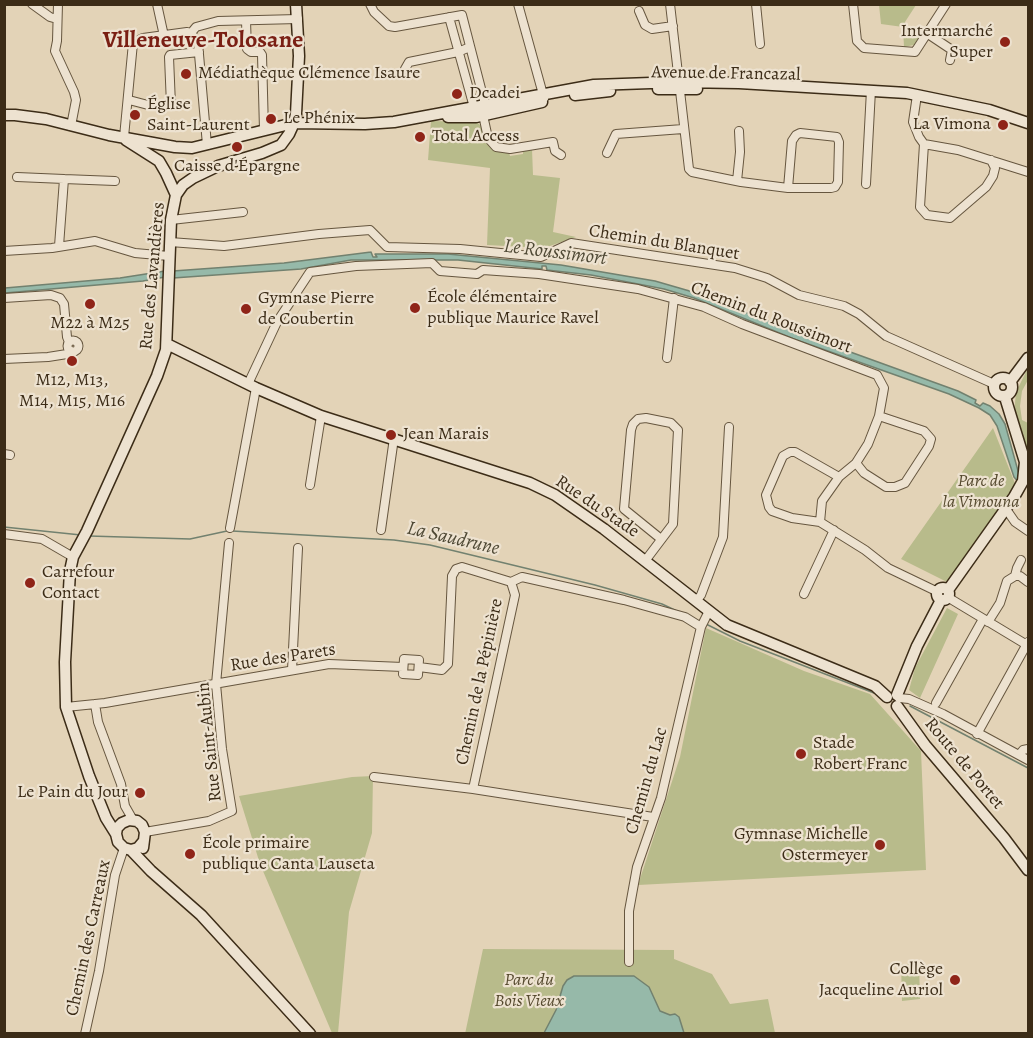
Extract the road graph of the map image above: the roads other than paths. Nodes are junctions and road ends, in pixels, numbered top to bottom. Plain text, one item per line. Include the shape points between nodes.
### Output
1 (32, 4) edge
2 (58, 4) edge
3 (157, 4) edge
4 (296, 4) edge
5 (370, 4) edge
6 (518, 4) edge
7 (670, 4) edge
8 (756, 4) edge
9 (854, 4) edge
10 (946, 4) edge
11 (639, 11) dead end
12 (449, 17) junction
13 (57, 19) junction
14 (298, 19) junction
15 (246, 21) junction
16 (673, 26) junction
17 (191, 33) junction
18 (928, 34) junction
19 (164, 36) junction
20 (760, 44) dead end
21 (470, 47) junction
22 (199, 52) junction
23 (458, 52) junction
24 (950, 60) dead end
25 (405, 69) dead end
26 (679, 85) junction
27 (870, 93) junction
28 (544, 98) junction
29 (917, 98) junction
30 (129, 100) junction
31 (481, 112) junction
32 (4, 115) edge
33 (294, 123) junction
34 (1029, 123) edge
35 (71, 126) junction
36 (683, 129) junction
37 (264, 130) junction
38 (739, 130) dead end
39 (1029, 131) edge
40 (124, 137) junction
41 (924, 144) junction
42 (207, 145) junction
43 (607, 153) dead end
44 (561, 155) dead end
45 (991, 160) junction
46 (1029, 172) edge
47 (17, 177) dead end
48 (64, 179) junction
49 (115, 181) dead end
50 (737, 182) junction
51 (866, 184) dead end
52 (788, 188) junction
53 (176, 195) junction
54 (243, 212) dead end
55 (171, 220) junction
56 (170, 242) junction
57 (59, 246) junction
58 (4, 251) edge
59 (169, 256) junction
60 (541, 257) junction
61 (539, 274) junction
62 (4, 298) edge
63 (674, 298) junction
64 (167, 344) junction
65 (667, 358) dead end
66 (1029, 358) edge
67 (4, 359) edge
68 (1010, 382) junction
69 (994, 384) junction
70 (252, 386) junction
71 (1005, 397) junction
72 (321, 416) junction
73 (879, 416) junction
74 (729, 427) dead end
75 (394, 438) junction
76 (856, 463) junction
77 (839, 477) junction
78 (310, 485) dead end
79 (1006, 509) junction
80 (820, 522) junction
81 (230, 528) dead end
82 (381, 530) dead end
83 (834, 530) junction
84 (1029, 531) edge
85 (4, 534) edge
86 (661, 538) junction
87 (229, 543) dead end
88 (298, 548) dead end
89 (73, 558) junction
90 (1022, 560) dead end
91 (645, 561) junction
92 (1015, 576) junction
93 (511, 582) junction
94 (1029, 582) edge
95 (804, 594) dead end
96 (944, 595) junction
97 (697, 600) junction
98 (707, 613) junction
99 (985, 621) junction
100 (702, 626) junction
101 (1028, 643) edge
102 (292, 670) junction
103 (216, 684) junction
104 (895, 699) junction
105 (95, 704) junction
106 (936, 704) dead end
107 (66, 707) junction
108 (977, 734) junction
109 (1029, 749) edge
110 (1019, 755) junction
111 (1029, 760) edge
112 (374, 777) dead end
113 (473, 789) junction
114 (102, 809) junction
115 (653, 817) junction
116 (129, 820) junction
117 (116, 834) junction
118 (144, 837) junction
119 (127, 849) junction
120 (1027, 865) edge
121 (147, 866) junction
122 (629, 962) dead end
123 (85, 1034) edge
124 (309, 1034) edge

1 - 13 street
2 - 13 street
3 - 19 street
4 - 14 street
5 - 12 street via 389,26 395,27
6 - 28 street
7 - 16 street
8 - 20 street
9 - 18 street via 857,41 864,48 915,52
10 - 18 street
11 - 16 street via 645,25
12 - 21 street via 462,15
12 - 23 street
13 - 35 street via 56,55 76,100
14 - 15 street
14 - 33 street
15 - 17 street via 218,21 196,27
15 - 37 street via 248,50 262,55
16 - 26 street
17 - 19 street
17 - 22 street
18 - 24 street via 952,50
19 - 30 street via 137,39 133,43
21 - 23 street
21 - 31 street
22 - 30 street via 170,54 171,105
22 - 42 street
23 - 25 street via 410,62
23 - 31 street
26 - 27 street, Avenue de Francazal
26 - 28 street, Avenue de Francazal
26 - 36 street
27 - 29 street, Avenue de Francazal
27 - 51 street
28 - 31 street, Avenue de Francazal
29 - 34 street, Avenue de Francazal via 988,110
29 - 39 street, Avenue de Francazal
29 - 41 street via 913,122
30 - 40 street
31 - 33 street, Avenue de Francazal via 365,124
31 - 44 street via 488,138 496,147 510,149 554,142 555,151
32 - 35 street, Avenue de Francazal via 29,116
33 - 37 street, Avenue de Francazal
33 - 53 street, Rue des Lavandières via 281,145 201,174
35 - 40 street, Avenue de Francazal
36 - 43 street via 616,134
36 - 50 street via 692,172
37 - 42 street, Avenue de Francazal
38 - 50 street
40 - 42 street, Avenue de Francazal via 175,147
40 - 53 street via 159,161
41 - 45 street
41 - 45 street via 920,207 927,215 950,218 986,187 995,168
45 - 46 street
47 - 48 street
48 - 49 street
48 - 57 street
50 - 52 street
52 - 52 street via 792,141 796,135 837,137 835,188
53 - 55 street, Rue des Lavandières
54 - 55 street
55 - 56 street, Rue des Lavandières
56 - 59 street, Rue des Lavandières
56 - 60 street via 224,246 370,230 387,247
57 - 58 street
57 - 59 street via 95,241 135,253
59 - 64 street, Rue des Lavandières
60 - 61 street
60 - 69 street, Chemin du Blanquet via 571,243 735,268 799,295 844,306 886,336
61 - 63 street, Chemin du Roussimort
61 - 70 street, Chemin du Roussimort via 440,271 432,263 310,272 277,322
62 - 67 street via 60,298 71,351 48,357
63 - 65 street
63 - 73 street, Chemin du Roussimort via 874,373 884,388
64 - 70 street, Rue du Stade
64 - 89 street, Rue des Lavandières via 157,376
66 - 68 street
68 - 69 street via 1001,378
68 - 71 street via 1012,391
69 - 71 street via 995,393
70 - 72 street, Rue du Stade
70 - 81 street
71 - 79 street via 1025,462 1022,484
72 - 75 street, Rue du Stade
72 - 78 street
73 - 76 street
73 - 76 street via 924,431 931,439 929,446 905,483 895,487 886,487
74 - 97 street via 723,537
75 - 82 street
75 - 91 street, Rue du Stade via 555,495
76 - 77 street
77 - 80 street via 822,501
77 - 80 street via 790,452 783,456 766,495 772,511
79 - 84 street via 1015,522
79 - 96 street
80 - 83 street
83 - 95 street
83 - 96 street via 888,568
85 - 89 street via 42,539
86 - 86 street via 624,509 631,430 638,419 666,422 678,430 673,524
86 - 91 street
87 - 103 street, Rue Saint-Aubin
88 - 102 street
89 - 107 street via 65,662
90 - 92 street
91 - 97 street, Rue du Stade
92 - 94 street
92 - 99 street via 1007,581 1000,603
93 - 100 street via 522,577 624,600 685,617
93 - 102 street, Rue des Parets via 462,567 456,569 452,576 448,664 442,670 419,667 418,675 403,674 401,667 342,663
93 - 113 street, Chemin de la Pépinière via 515,595
96 - 99 street
96 - 104 street
97 - 98 street, Rue du Stade
98 - 100 street, Chemin du Lac
98 - 104 street, Rue du Stade via 736,630 875,686
99 - 101 street
99 - 106 street
100 - 115 street, Chemin du Lac via 661,798
101 - 108 street
102 - 103 street, Rue des Parets
103 - 105 street, Rue des Parets
103 - 118 street, Rue Saint-Aubin via 232,811 209,821
104 - 108 street via 909,699
104 - 120 street, Route de Portet via 925,745
105 - 107 street, Rue des Parets
105 - 116 street
107 - 114 street
108 - 110 street
109 - 110 street
110 - 111 street
112 - 113 street, Chemin de la Pépinière
113 - 115 street, Chemin de la Pépinière
114 - 116 street via 114,819
114 - 117 street
115 - 122 street, Chemin du Lac via 637,867 629,911
116 - 117 street via 117,828
116 - 118 street via 140,823
117 - 119 street via 118,842
118 - 119 street via 138,848
118 - 121 street
119 - 121 street
119 - 123 street, Chemin des Carreaux via 115,875
121 - 124 street via 201,915

